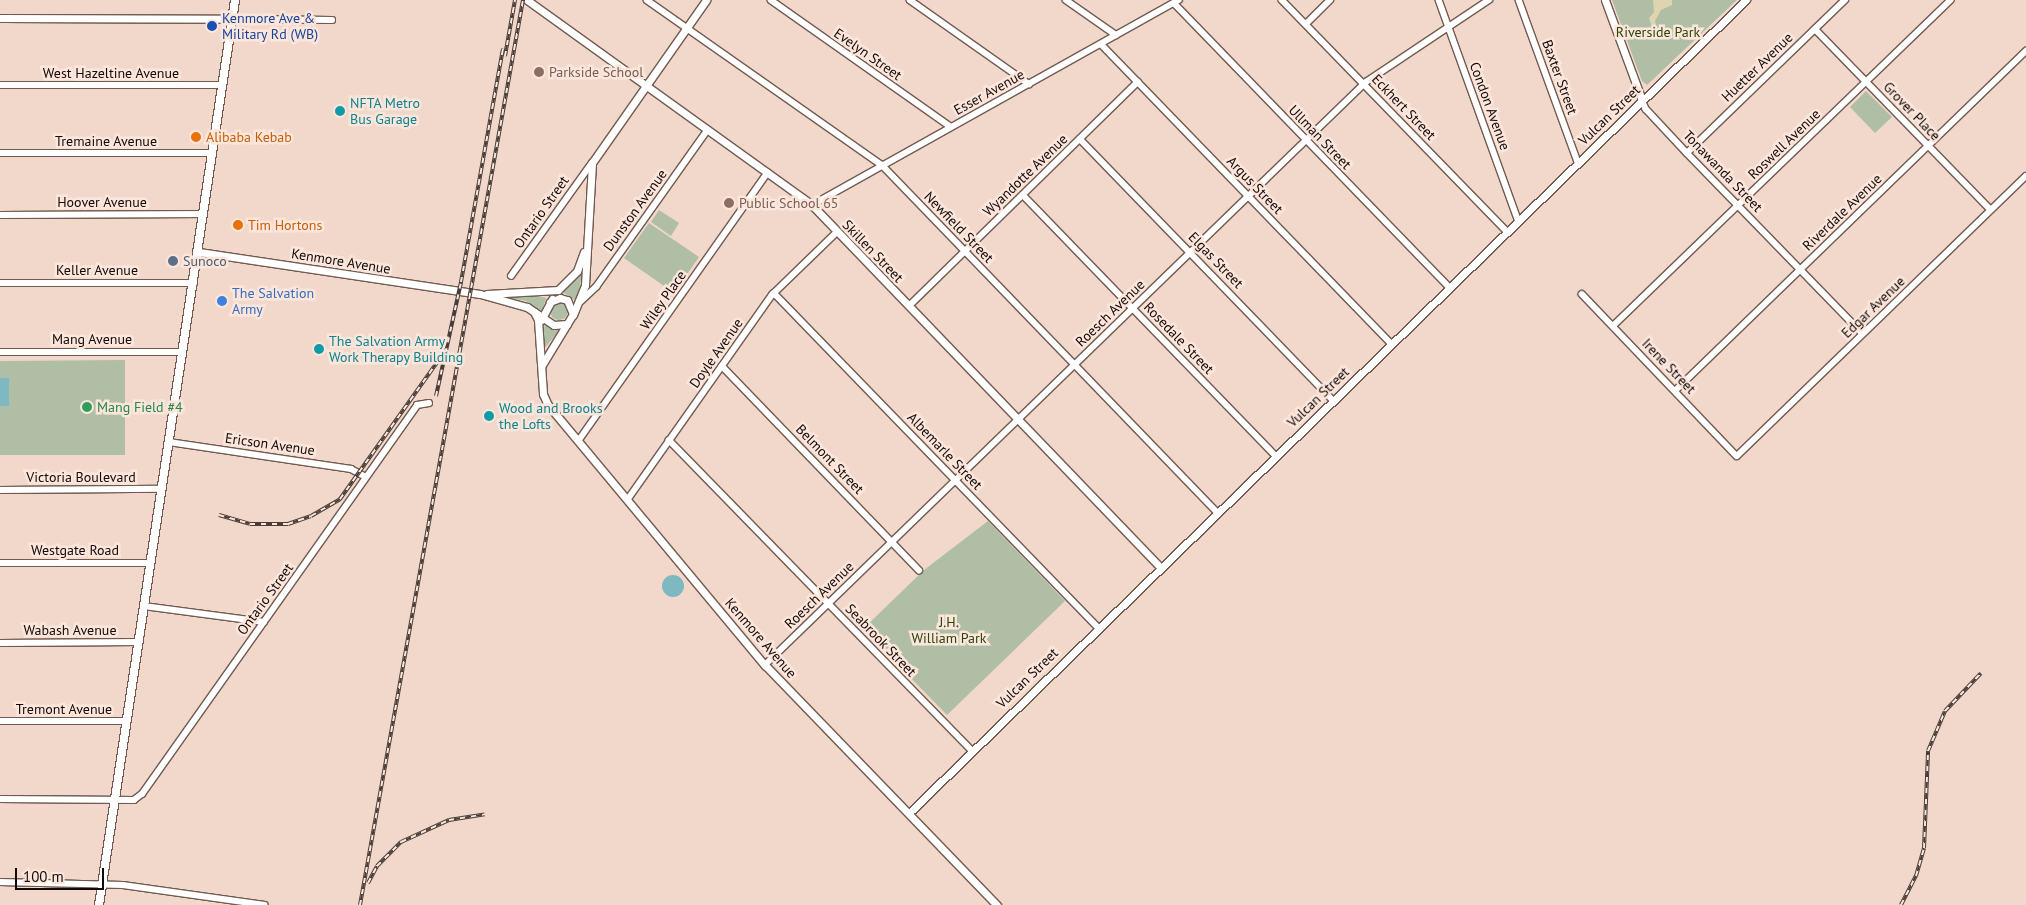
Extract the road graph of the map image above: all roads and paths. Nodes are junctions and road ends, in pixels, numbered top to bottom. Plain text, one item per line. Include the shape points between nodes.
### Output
1 (234, 0) edge
2 (527, 0) edge
3 (647, 0) edge
4 (706, 0) edge
5 (772, 0) edge
6 (910, 0) edge
7 (1066, 0) edge
8 (1282, 0) edge
9 (1330, 0) edge
10 (1439, 0) edge
11 (1489, 0) edge
12 (1519, 0) edge
13 (1605, 0) edge
14 (1746, 0) edge
15 (1845, 0) edge
16 (1950, 0) edge
17 (1177, 2) edge
18 (0, 18) edge
19 (232, 19) junction
20 (332, 20) dead end
21 (1306, 24) junction
22 (1448, 27) junction
23 (686, 28) junction
24 (1815, 28) junction
25 (1116, 35) junction
26 (1101, 44) junction
27 (2026, 51) edge
28 (1138, 82) junction
29 (1866, 82) junction
30 (1029, 84) junction
31 (1364, 84) junction
32 (0, 85) edge
33 (223, 85) junction
34 (645, 86) junction
35 (1642, 100) junction
36 (951, 127) junction
37 (707, 131) junction
38 (1080, 139) junction
39 (1307, 140) junction
40 (1928, 146) junction
41 (0, 153) edge
42 (213, 153) junction
43 (1687, 153) junction
44 (1578, 162) junction
45 (592, 163) junction
46 (882, 166) junction
47 (767, 174) junction
48 (2026, 176) edge
49 (1023, 195) junction
50 (1249, 196) junction
51 (812, 205) junction
52 (1738, 205) junction
53 (1991, 210) junction
54 (204, 214) junction
55 (0, 215) edge
56 (1518, 220) junction
57 (1507, 231) junction
58 (588, 232) junction
59 (837, 232) junction
60 (199, 252) junction
61 (965, 252) junction
62 (1191, 252) junction
63 (1801, 270) junction
64 (512, 276) dead end
65 (0, 283) edge
66 (194, 283) junction
67 (1449, 287) junction
68 (774, 293) junction
69 (480, 294) junction
70 (1582, 294) dead end
71 (554, 296) junction
72 (581, 301) junction
73 (909, 306) junction
74 (1133, 308) junction
75 (573, 315) junction
76 (543, 318) junction
77 (567, 324) junction
78 (1614, 326) junction
79 (1863, 334) junction
80 (1391, 343) junction
81 (0, 352) edge
82 (183, 352) junction
83 (1075, 364) junction
84 (542, 366) junction
85 (722, 366) junction
86 (1675, 391) junction
87 (1333, 400) junction
88 (429, 403) dead end
89 (1018, 419) junction
90 (579, 440) junction
91 (669, 440) junction
92 (168, 442) junction
93 (1275, 456) junction
94 (1737, 456) joint
95 (366, 478) junction
96 (955, 480) junction
97 (162, 489) junction
98 (0, 490) edge
99 (628, 499) junction
100 (1217, 512) junction
101 (892, 542) junction
102 (0, 563) edge
103 (151, 563) junction
104 (1160, 567) junction
105 (919, 570) dead end
106 (828, 604) junction
107 (144, 606) junction
108 (264, 622) junction
109 (1098, 627) junction
110 (139, 642) junction
111 (0, 643) edge
112 (765, 665) junction
113 (0, 721) edge
114 (127, 721) junction
115 (970, 750) junction
116 (0, 799) edge
117 (115, 799) junction
118 (909, 812) junction
119 (0, 882) edge
120 (103, 883) junction
121 (99, 905) edge
122 (265, 905) edge
123 (997, 905) edge

1 - 19 main road
2 - 34 street, Skillen Street
3 - 23 street, Newfield Street
4 - 23 street, Ontario Street
5 - 36 street, Evelyn Street
6 - 30 street
7 - 25 street
8 - 21 street, Eckhert Street
9 - 21 street
10 - 22 street, Condon Avenue
11 - 22 street, Roesch Avenue
12 - 44 street, Baxter Street
13 - 35 street, Tonawanda Street
14 - 35 street, Vulcan Street
15 - 24 street, Huetter Avenue
16 - 29 street, Roswell Avenue
17 - 25 street, Esser Avenue
17 - 39 street, Ullman Street
18 - 19 street
19 - 20 street
19 - 33 main road
21 - 31 street, Eckhert Street
22 - 31 street, Roesch Avenue
22 - 56 street, Condon Avenue
23 - 34 street, Ontario Street
23 - 46 street, Newfield Street
24 - 29 street, Grover Place
24 - 43 street, Huetter Avenue
25 - 26 street, Esser Avenue
26 - 28 street, Argus Street
26 - 30 street, Esser Avenue
27 - 40 street, Riverdale Avenue
28 - 38 street, Wyandotte Avenue
28 - 50 street, Argus Street
29 - 40 street, Grover Place
29 - 52 street, Roswell Avenue
30 - 36 street, Esser Avenue
31 - 39 street, Roesch Avenue
31 - 57 street, Eckhert Street
32 - 33 street, West Hazeltine Avenue
33 - 42 main road
34 - 37 street, Skillen Street
34 - 45 street, Ontario Street
35 - 43 street, Tonawanda Street via 1646,109
35 - 44 street, Vulcan Street
36 - 46 street, Esser Avenue
37 - 47 street, Skillen Street
37 - 72 street, Dunston Avenue via 596,287
38 - 49 street, Wyandotte Avenue
38 - 62 street, Elgas Street
39 - 50 street, Roesch Avenue
39 - 67 street, Ullman Street
40 - 53 street, Grover Place
40 - 63 street, Riverdale Avenue
41 - 42 street, Tremaine Avenue
42 - 54 main road
43 - 52 street, Tonawanda Street
44 - 56 street, Vulcan Street
45 - 58 street, Ontario Street
45 - 64 street, Ontario Street
46 - 51 street, Esser Avenue
46 - 61 street, Newfield Street
47 - 51 street, Skillen Street
47 - 90 street, Wiley Place
48 - 53 street, Edgar Avenue
49 - 61 street, Wyandotte Avenue
49 - 74 street, Rosedale Street
50 - 62 street, Roesch Avenue
50 - 80 street, Argus Street
51 - 59 street, Skillen Street
52 - 63 street, Tonawanda Street
52 - 78 street, Roswell Avenue
53 - 79 street, Edgar Avenue
54 - 55 street, Hoover Avenue
54 - 60 main road
56 - 57 street, Vulcan Street
57 - 67 street, Vulcan Street
58 - 71 street, Ontario Street via 577,271
58 - 72 street, Ontario Street
59 - 68 street, Doyle Avenue
59 - 73 street, Skillen Street
60 - 66 main road
60 - 69 street, Kenmore Avenue
61 - 73 street, Wyandotte Avenue
61 - 83 street, Newfield Street
62 - 74 street, Roesch Avenue
62 - 87 street, Elgas Street
63 - 79 street, Tonawanda Street
63 - 86 street, Riverdale Avenue
65 - 66 street, Keller Avenue
66 - 82 main road
67 - 80 street, Vulcan Street
68 - 85 street, Doyle Avenue
68 - 96 street, Albemarle Street
69 - 71 street, Kenmore Avenue via 544,293
69 - 76 street, Kenmore Avenue
70 - 78 street, Irene Street
71 - 75 street via 572,306
71 - 76 street
72 - 75 street, Ontario Street
73 - 89 street, Skillen Street
74 - 83 street, Roesch Avenue
74 - 93 street, Rosedale Street
75 - 77 street
76 - 77 street via 554,325
76 - 84 street, Kenmore Avenue via 538,350
77 - 84 street
78 - 86 street, Irene Street
79 - 94 street, Edgar Avenue
80 - 87 street, Vulcan Street
81 - 82 street, Mang Avenue
82 - 92 main road
83 - 89 street, Roesch Avenue
83 - 100 street, Newfield Street
84 - 90 street, Kenmore Avenue via 543,394 548,405
85 - 91 street, Doyle Avenue
85 - 101 street, Belmont Street
86 - 94 street, Irene Street
87 - 93 street, Vulcan Street
88 - 95 street, Ontario Street via 417,405
89 - 96 street, Roesch Avenue
89 - 104 street, Skillen Street
90 - 99 street, Kenmore Avenue
91 - 99 street, Doyle Avenue
91 - 106 street, Seabrook Street
92 - 95 street, Ericson Avenue via 351,469
92 - 97 main road
93 - 100 street, Vulcan Street
95 - 108 street, Ontario Street
96 - 101 street, Roesch Avenue
96 - 109 street, Albemarle Street
97 - 98 street, Victoria Boulevard
97 - 103 main road
99 - 112 street, Kenmore Avenue
100 - 104 street, Vulcan Street
101 - 105 street, Belmont Street
101 - 106 street, Roesch Avenue
102 - 103 street, Westgate Road
103 - 107 main road
104 - 109 street, Vulcan Street
106 - 112 street, Roesch Avenue
106 - 115 street, Seabrook Street
107 - 108 street
107 - 110 main road
108 - 117 street, Ontario Street via 142,794 134,800
109 - 115 street, Vulcan Street
110 - 111 street, Wabash Avenue
110 - 114 main road
112 - 118 street, Kenmore Avenue
113 - 114 street, Tremont Avenue
114 - 117 main road
115 - 118 street, Vulcan Street
116 - 117 street, Ontario Street
117 - 120 main road
118 - 123 street, Kenmore Avenue
119 - 120 street
120 - 121 main road
120 - 122 street

